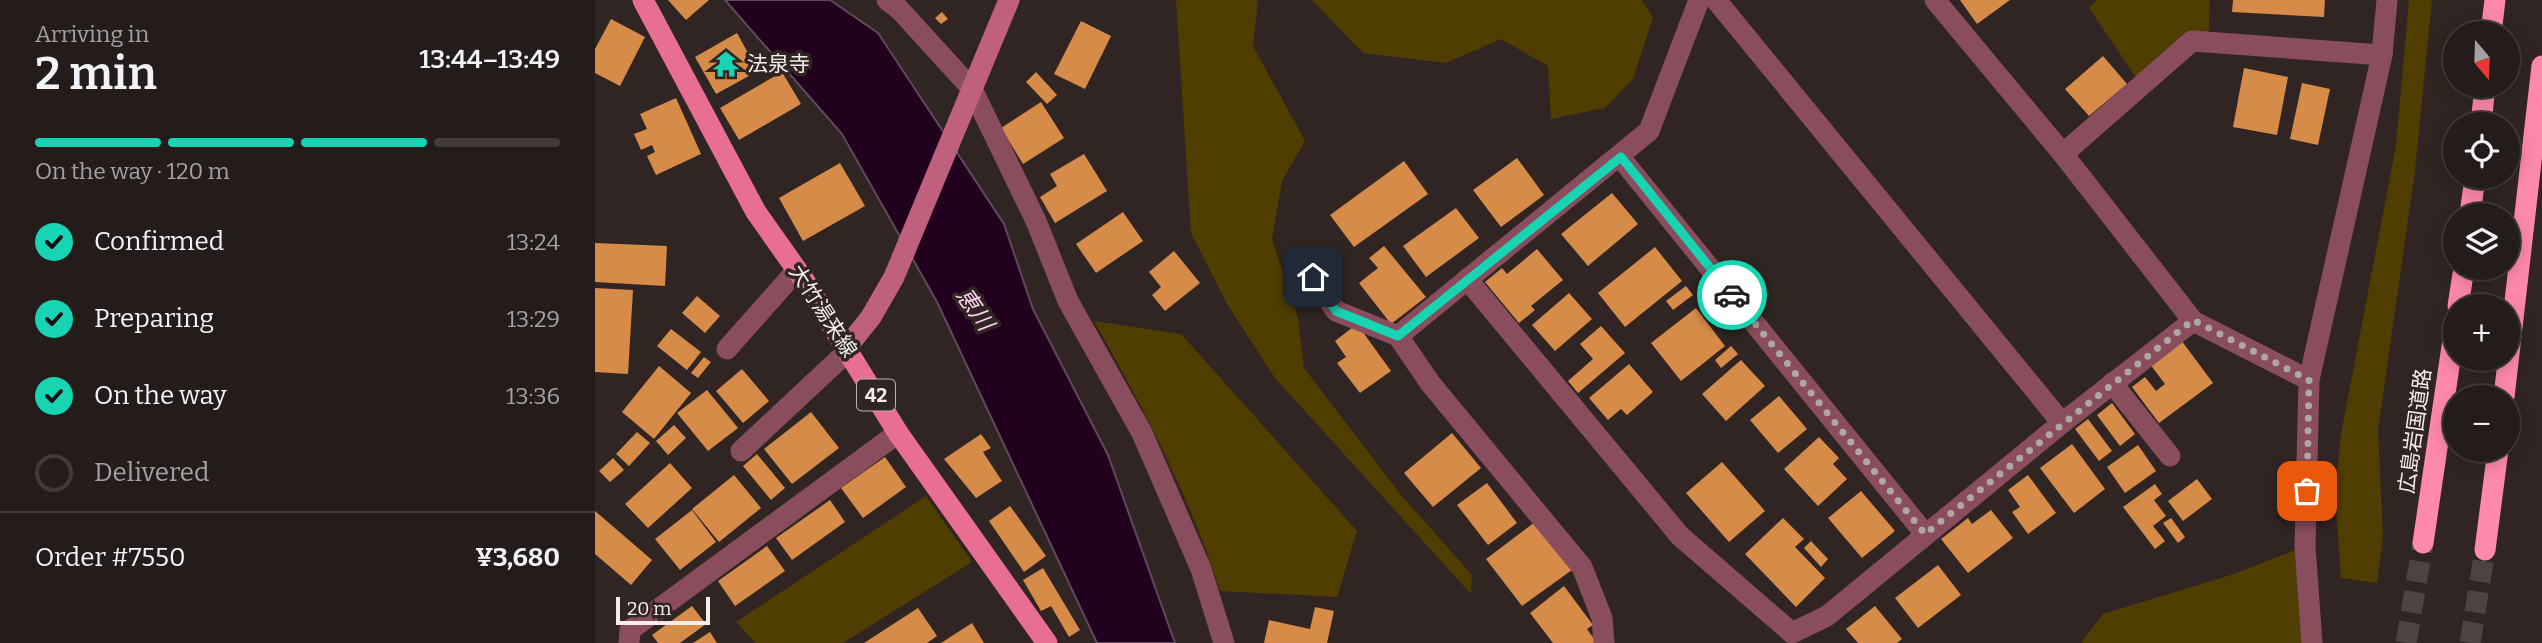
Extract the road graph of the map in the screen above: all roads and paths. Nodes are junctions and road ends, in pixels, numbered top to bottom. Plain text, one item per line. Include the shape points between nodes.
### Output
1 (643, 0) edge
2 (887, 0) edge
3 (1009, 0) edge
4 (1699, 0) edge
5 (1716, 0) edge
6 (1935, 0) edge
7 (2387, 0) edge
8 (2495, 0) edge
9 (2492, 21) edge
10 (2382, 55) junction
11 (2542, 66) edge
12 (972, 89) junction
13 (2063, 154) junction
14 (1621, 157) junction
15 (1301, 260) dead end
16 (797, 270) junction
17 (1467, 279) junction
18 (2193, 320) junction
19 (1398, 336) junction
20 (727, 349) dead end
21 (848, 349) junction
22 (2448, 371) edge
23 (2309, 380) junction
24 (2112, 383) junction
25 (2505, 385) edge
26 (2062, 423) junction
27 (898, 433) junction
28 (741, 451) dead end
29 (2169, 456) dead end
30 (2496, 462) edge
31 (1925, 534) junction
32 (2423, 543) tunnel mouth
33 (2485, 550) tunnel mouth
34 (633, 639) edge
35 (1047, 643) edge
36 (1224, 643) edge
37 (1604, 643) edge
38 (2312, 643) edge

1 - 16 main road, 大竹湯来線 / 42 via 756,212
2 - 12 street
3 - 12 street
4 - 14 street via 1649,131
5 - 26 street
6 - 13 street
7 - 10 street
8 - 9 highway
10 - 13 street via 2192,41
10 - 23 street
11 - 25 highway
12 - 21 street via 894,277
12 - 36 street via 1036,220 1068,302 1142,433 1201,569
13 - 18 street
14 - 17 street
14 - 31 street
15 - 19 street via 1336,311
16 - 20 street
16 - 21 main road, 大竹湯来線 / 42
17 - 19 street
17 - 31 street via 1680,536 1792,633 1827,616
18 - 23 street
18 - 24 street
19 - 37 street via 1430,383 1583,567 1602,618
21 - 27 main road, 大竹湯来線 / 42
21 - 28 street
22 - 32 highway, 広島岩国道路
23 - 38 street via 2305,547
24 - 26 street
24 - 29 street
26 - 31 street
27 - 34 street
27 - 35 main road, 大竹湯来線 / 42
30 - 33 highway

